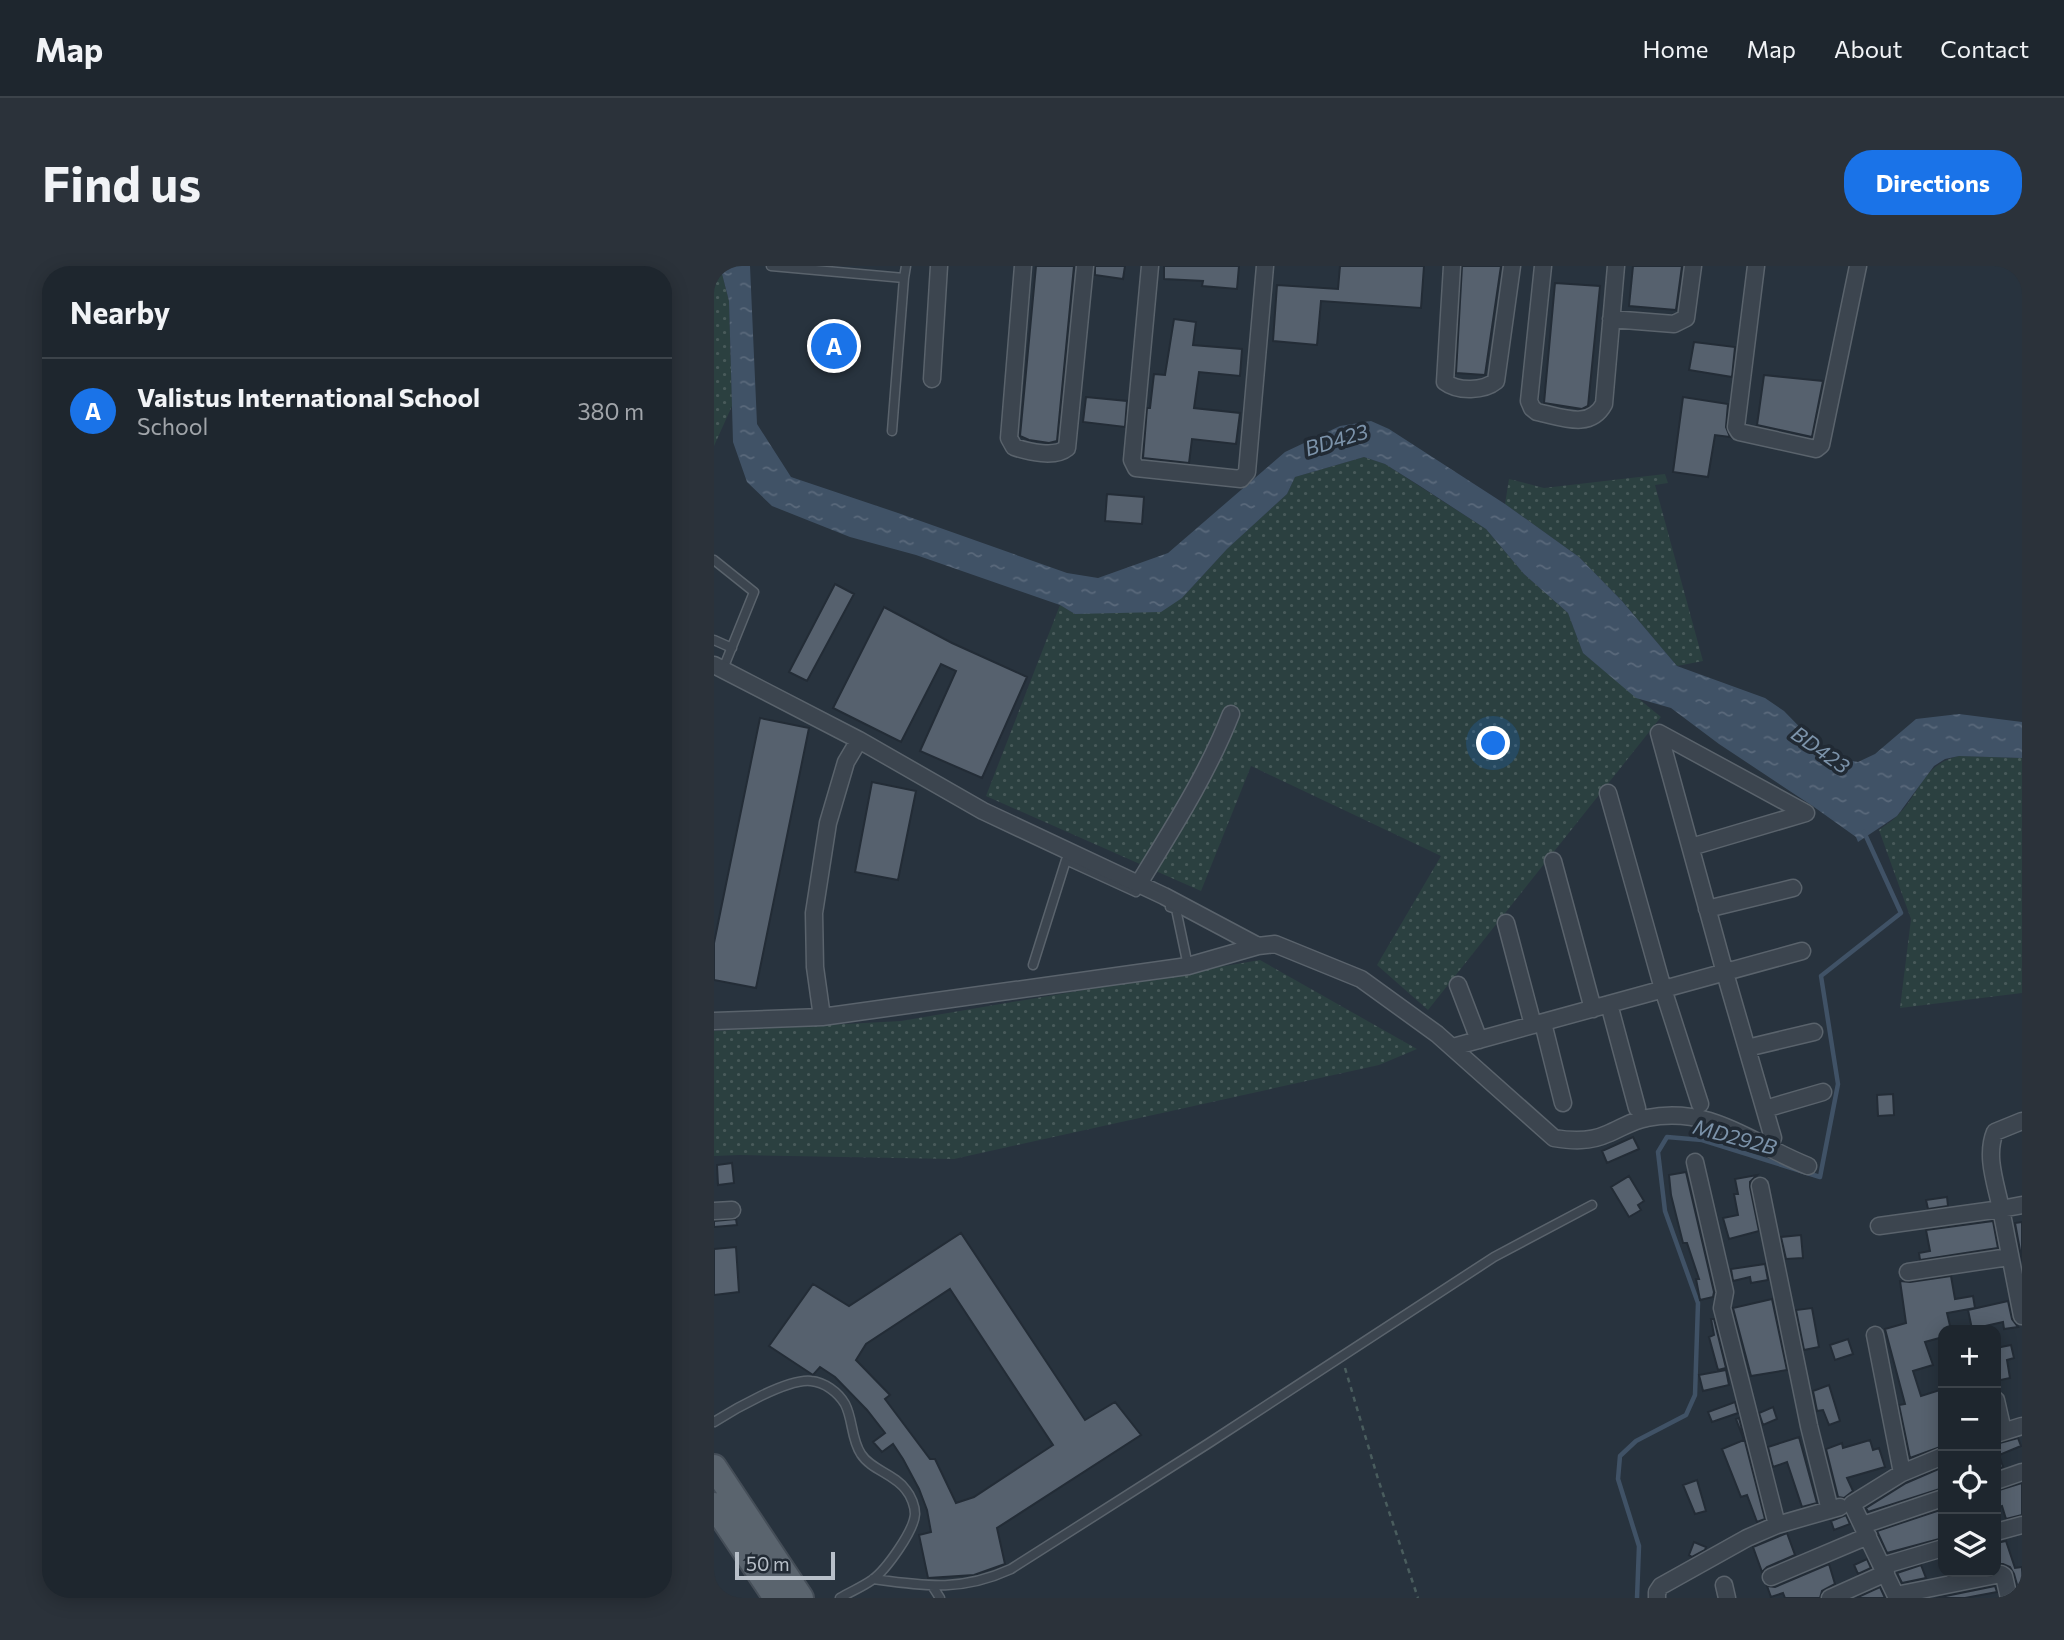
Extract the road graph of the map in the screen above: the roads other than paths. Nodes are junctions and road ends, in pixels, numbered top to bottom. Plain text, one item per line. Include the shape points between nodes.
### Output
1 (771, 266) edge
2 (906, 266) edge
3 (939, 266) edge
4 (1023, 266) edge
5 (1085, 266) edge
6 (1150, 266) edge
7 (1265, 266) edge
8 (1452, 266) edge
9 (1512, 266) edge
10 (1543, 266) edge
11 (1616, 266) edge
12 (1693, 266) edge
13 (1756, 266) edge
14 (1858, 266) edge
15 (904, 278) junction
16 (1611, 319) junction
17 (932, 379) dead end
18 (892, 430) dead end
19 (714, 560) edge
20 (714, 640) edge
21 (732, 648) junction
22 (718, 667) edge
23 (1231, 714) dead end
24 (859, 740) junction
25 (1608, 793) dead end
26 (1691, 847) junction
27 (1553, 861) dead end
28 (1095, 869) junction
29 (1139, 885) junction
30 (1793, 888) dead end
31 (1707, 909) junction
32 (1506, 923) dead end
33 (1258, 946) junction
34 (1802, 951) dead end
35 (1033, 965) dead end
36 (1188, 966) junction
37 (1725, 973) junction
38 (1458, 985) dead end
39 (1663, 989) junction
40 (1601, 1007) junction
41 (822, 1017) junction
42 (714, 1021) edge
43 (1538, 1024) junction
44 (1814, 1032) dead end
45 (1479, 1040) junction
46 (1453, 1047) junction
47 (1747, 1048) junction
48 (1824, 1092) dead end
49 (1563, 1103) dead end
50 (1700, 1104) dead end
51 (1637, 1108) dead end
52 (1765, 1109) junction
53 (2022, 1121) edge
54 (1773, 1138) dead end
55 (1695, 1162) dead end
56 (1808, 1166) dead end
57 (1760, 1186) dead end
58 (1592, 1205) dead end
59 (2022, 1205) edge
60 (2001, 1209) junction
61 (732, 1210) dead end
62 (714, 1211) edge
63 (1879, 1226) dead end
64 (2009, 1257) junction
65 (1908, 1272) dead end
66 (2022, 1315) edge
67 (1875, 1335) dead end
68 (714, 1422) edge
69 (2022, 1426) edge
70 (2001, 1432) edge
71 (1938, 1458) edge
72 (715, 1472) edge
73 (2022, 1472) edge
74 (1902, 1473) junction
75 (2001, 1479) edge
76 (1938, 1500) edge
77 (1852, 1504) junction
78 (714, 1505) edge
79 (1830, 1510) junction
80 (1777, 1525) junction
81 (2022, 1525) edge
82 (1865, 1530) junction
83 (2001, 1531) edge
84 (1938, 1550) edge
85 (1884, 1570) junction
86 (1772, 1577) dead end
87 (873, 1579) junction
88 (933, 1587) junction
89 (2022, 1595) edge
90 (1897, 1597) edge
91 (776, 1598) edge
92 (802, 1598) edge
93 (839, 1598) edge
94 (940, 1598) edge
95 (1657, 1598) edge
96 (1830, 1598) edge
97 (2009, 1598) edge

1 - 15 lane
2 - 15 lane
3 - 17 street
4 - 5 street via 1009,439 1014,447 1059,453 1068,448
6 - 7 street via 1133,464 1136,468 1241,479 1247,472
8 - 9 street via 1445,382 1451,387 1482,389 1496,380
10 - 16 street via 1529,401 1537,412 1584,421 1599,412 1604,404
11 - 16 street
12 - 16 street via 1682,321
13 - 14 street via 1735,427 1739,432 1816,449 1821,444
15 - 18 lane
19 - 21 lane via 754,593
20 - 21 lane
21 - 22 lane
22 - 24 street
23 - 29 street via 1199,786
24 - 28 street
24 - 41 street via 846,762 828,823 814,913
25 - 39 street
26 - 26 street via 1729,836 1805,813 1659,733
26 - 31 street
27 - 40 street
28 - 29 street
28 - 35 lane via 1066,860
28 - 36 lane via 1176,909
29 - 33 street
30 - 31 street
31 - 37 street
32 - 43 street
33 - 36 street
33 - 46 street via 1275,944 1361,979
34 - 37 street
36 - 41 street
37 - 39 street
37 - 47 street
38 - 45 street
39 - 40 street
39 - 50 street
40 - 43 street
40 - 51 street
41 - 42 street
43 - 45 street
43 - 49 street
44 - 47 street
45 - 46 street
46 - 56 street via 1554,1138 1585,1140 1645,1118 1678,1115 1728,1126
47 - 52 street
48 - 52 street
52 - 54 street
53 - 60 street via 1995,1132 1992,1141 1990,1158
55 - 80 street via 1726,1293 1722,1308
57 - 79 street
58 - 88 lane via 1494,1257 1011,1569 988,1580
59 - 60 street
60 - 63 street
60 - 64 street
61 - 62 street
64 - 65 street
64 - 66 street
67 - 74 street
68 - 87 lane via 773,1391 810,1380 836,1392 848,1412 863,1458 905,1488 915,1513 912,1527
69 - 70 street
71 - 74 street
72 - 92 main road
73 - 75 street
74 - 77 street
76 - 82 street
77 - 79 street
77 - 82 street
78 - 91 main road
79 - 80 street
80 - 95 street via 1661,1586
81 - 83 street
82 - 85 street
82 - 86 street
84 - 85 street
85 - 90 street
85 - 96 street
87 - 88 lane
87 - 93 lane
88 - 94 lane
89 - 97 street
90 - 97 street via 2001,1574

